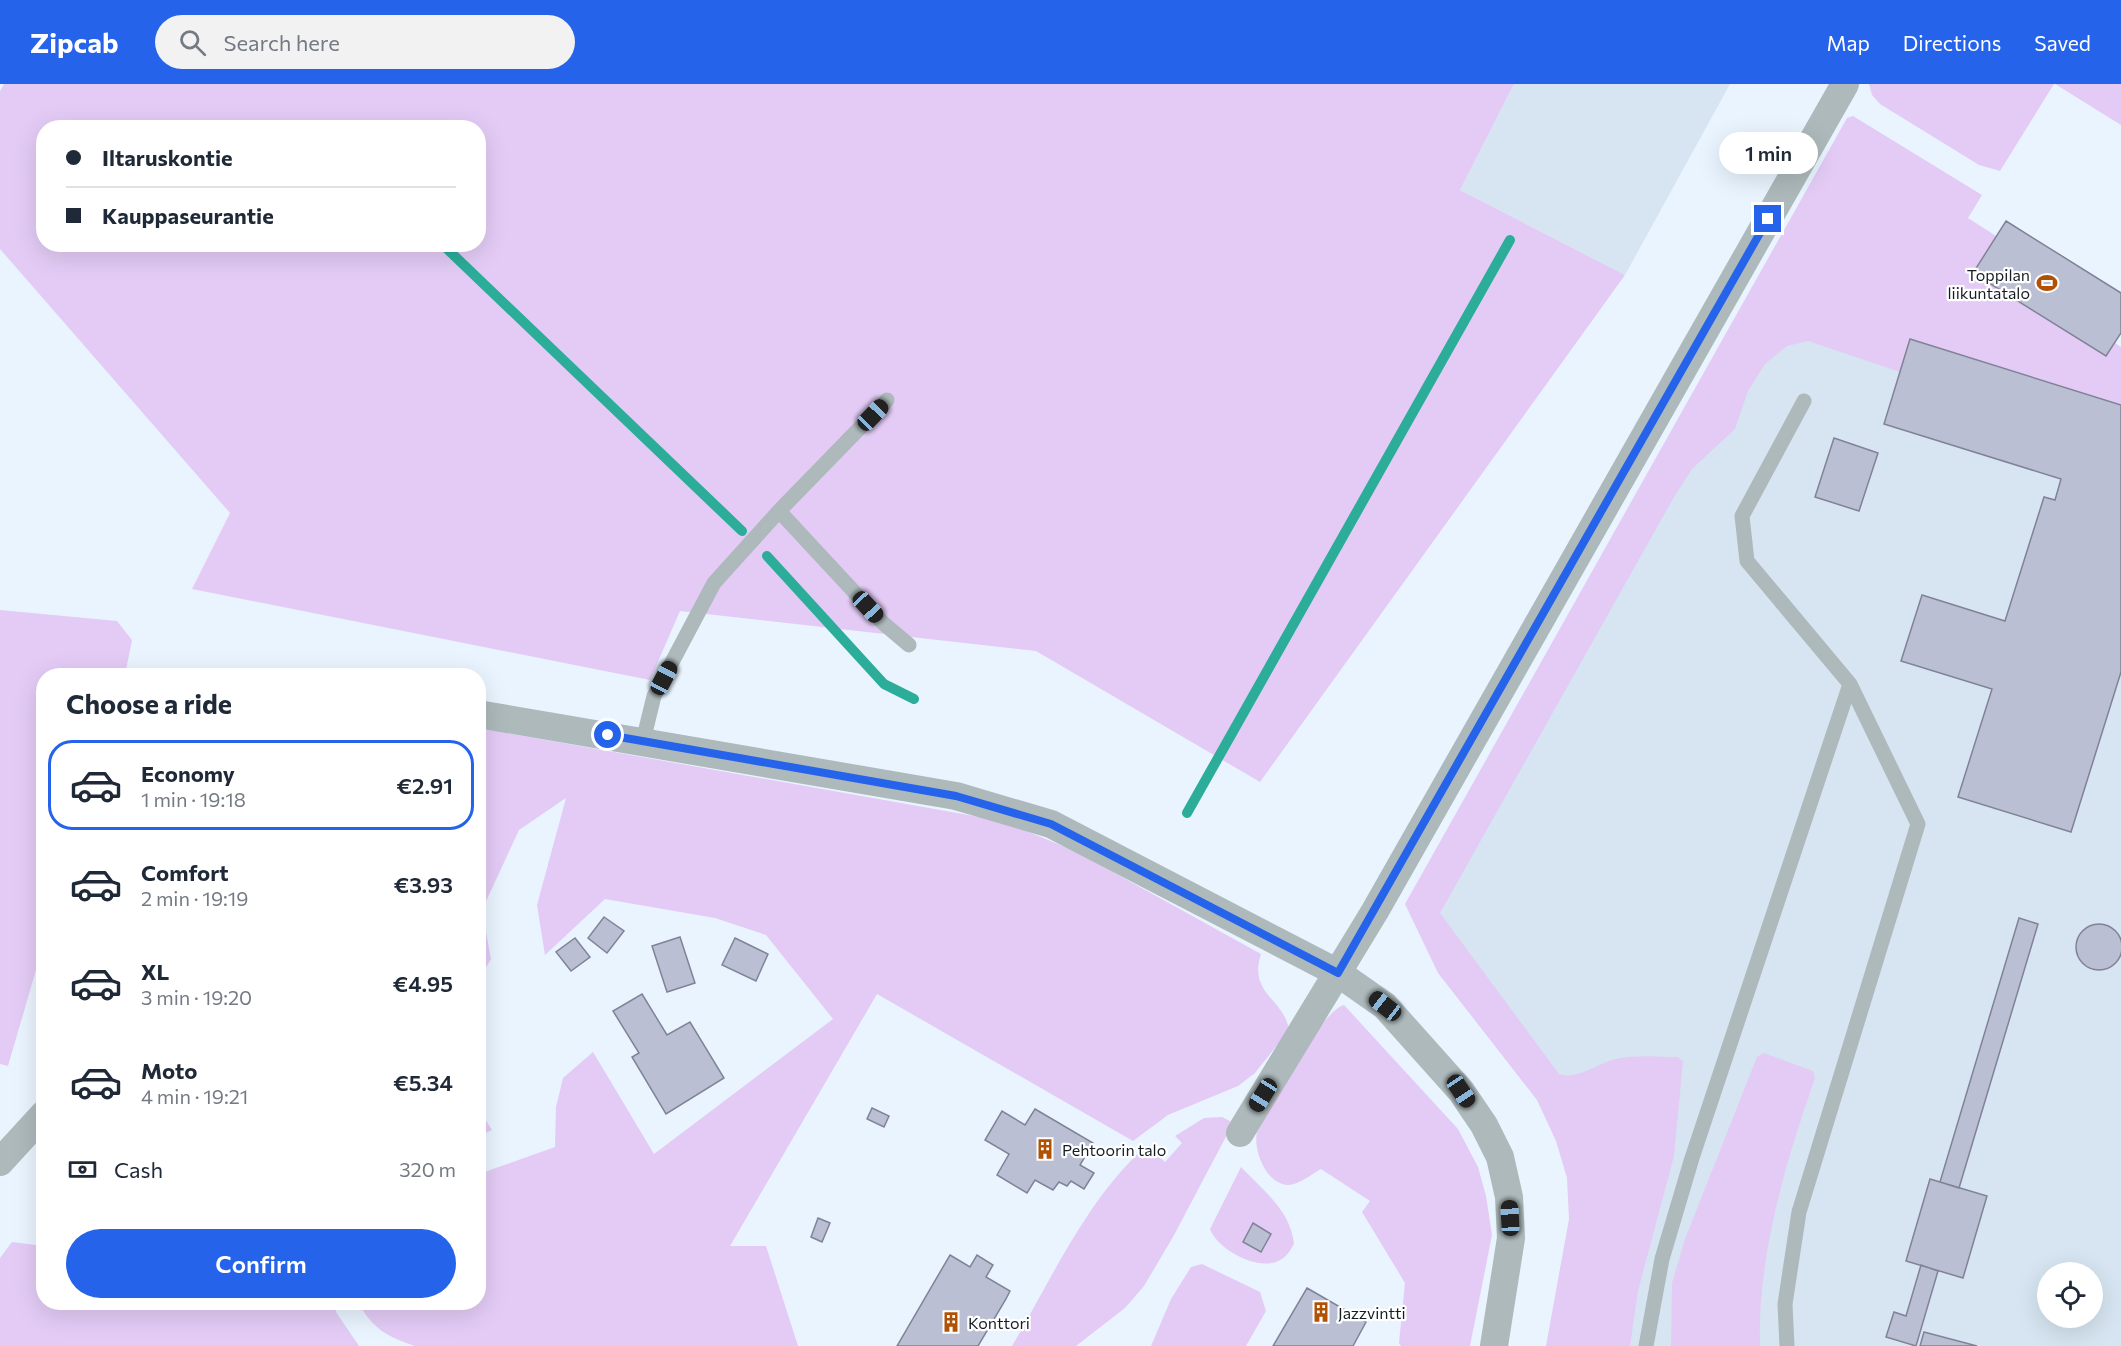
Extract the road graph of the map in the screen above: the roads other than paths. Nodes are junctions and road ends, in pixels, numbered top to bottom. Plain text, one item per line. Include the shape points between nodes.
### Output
1 (1845, 84) edge
2 (887, 400) dead end
3 (1804, 401) dead end
4 (779, 511) junction
5 (909, 645) dead end
6 (1850, 684) junction
7 (486, 715) edge
8 (643, 741) junction
9 (1338, 973) junction
10 (36, 1123) edge
11 (1240, 1133) dead end
12 (0, 1162) edge
13 (1494, 1346) edge
14 (1646, 1346) edge
15 (1787, 1346) edge

1 - 9 street
2 - 4 lane
3 - 6 lane via 1742,516 1747,561
4 - 5 lane via 883,623
4 - 8 lane via 714,584 654,696
6 - 14 lane via 1692,1158 1662,1258
6 - 15 lane via 1918,824 1799,1212 1785,1304
7 - 8 street
8 - 9 street via 956,796 1051,824
9 - 11 street
9 - 13 street via 1385,1006 1461,1091 1500,1157 1509,1197 1511,1238
10 - 12 street

